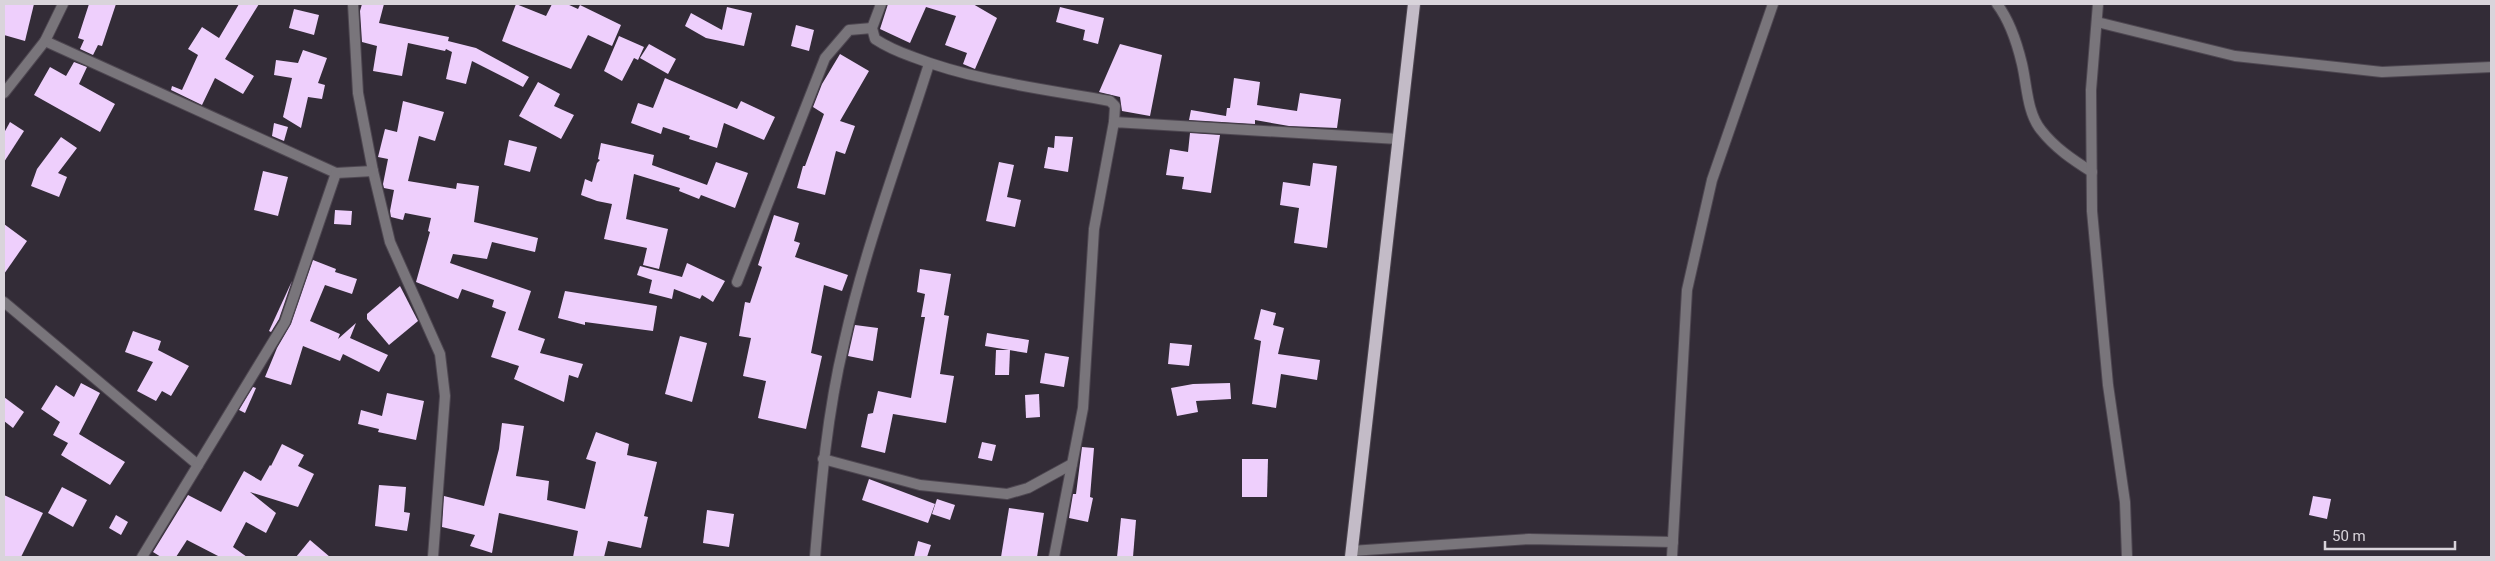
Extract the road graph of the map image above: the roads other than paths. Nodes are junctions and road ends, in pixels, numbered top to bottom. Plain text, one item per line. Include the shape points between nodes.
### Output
1 (64, 4) edge
2 (353, 4) edge
3 (881, 4) edge
4 (1414, 4) edge
5 (1773, 4) edge
6 (1997, 4) edge
7 (2098, 4) edge
8 (2097, 22) junction
9 (872, 28) junction
10 (45, 41) junction
11 (929, 64) junction
12 (2491, 67) edge
13 (4, 93) edge
14 (1114, 122) junction
15 (1398, 139) junction
16 (373, 171) junction
17 (2092, 172) junction
18 (336, 173) junction
19 (737, 282) dead end
20 (4, 302) edge
21 (823, 459) junction
22 (1072, 464) junction
23 (198, 465) junction
24 (1673, 542) junction
25 (1351, 554) edge
26 (142, 557) edge
27 (433, 557) edge
28 (815, 557) edge
29 (1054, 557) edge
30 (1672, 557) edge
31 (2127, 557) edge

1 - 10 street
2 - 16 street via 358,93
3 - 9 street
4 - 15 main road
5 - 24 street via 1712,180 1687,290
6 - 17 street via 2006,17 2022,63 2030,105 2040,129 2066,155
7 - 8 street
8 - 12 street via 2235,56 2382,72
8 - 17 street via 2091,90
9 - 11 street via 875,39 885,46
9 - 19 street via 849,30 825,58
10 - 13 street
10 - 18 street
11 - 14 street via 983,78 1110,101 1115,106
11 - 21 street via 844,343
14 - 15 street
14 - 22 street via 1094,229 1083,408
15 - 25 main road
16 - 18 street
16 - 27 street via 390,242 440,354 444,373
17 - 31 street via 2092,211 2107,376 2125,502
18 - 23 street via 285,322
20 - 23 street
21 - 22 street via 920,485 1007,494 1028,488
21 - 28 street
22 - 29 street
23 - 26 street
24 - 25 street via 1530,540
24 - 30 street

